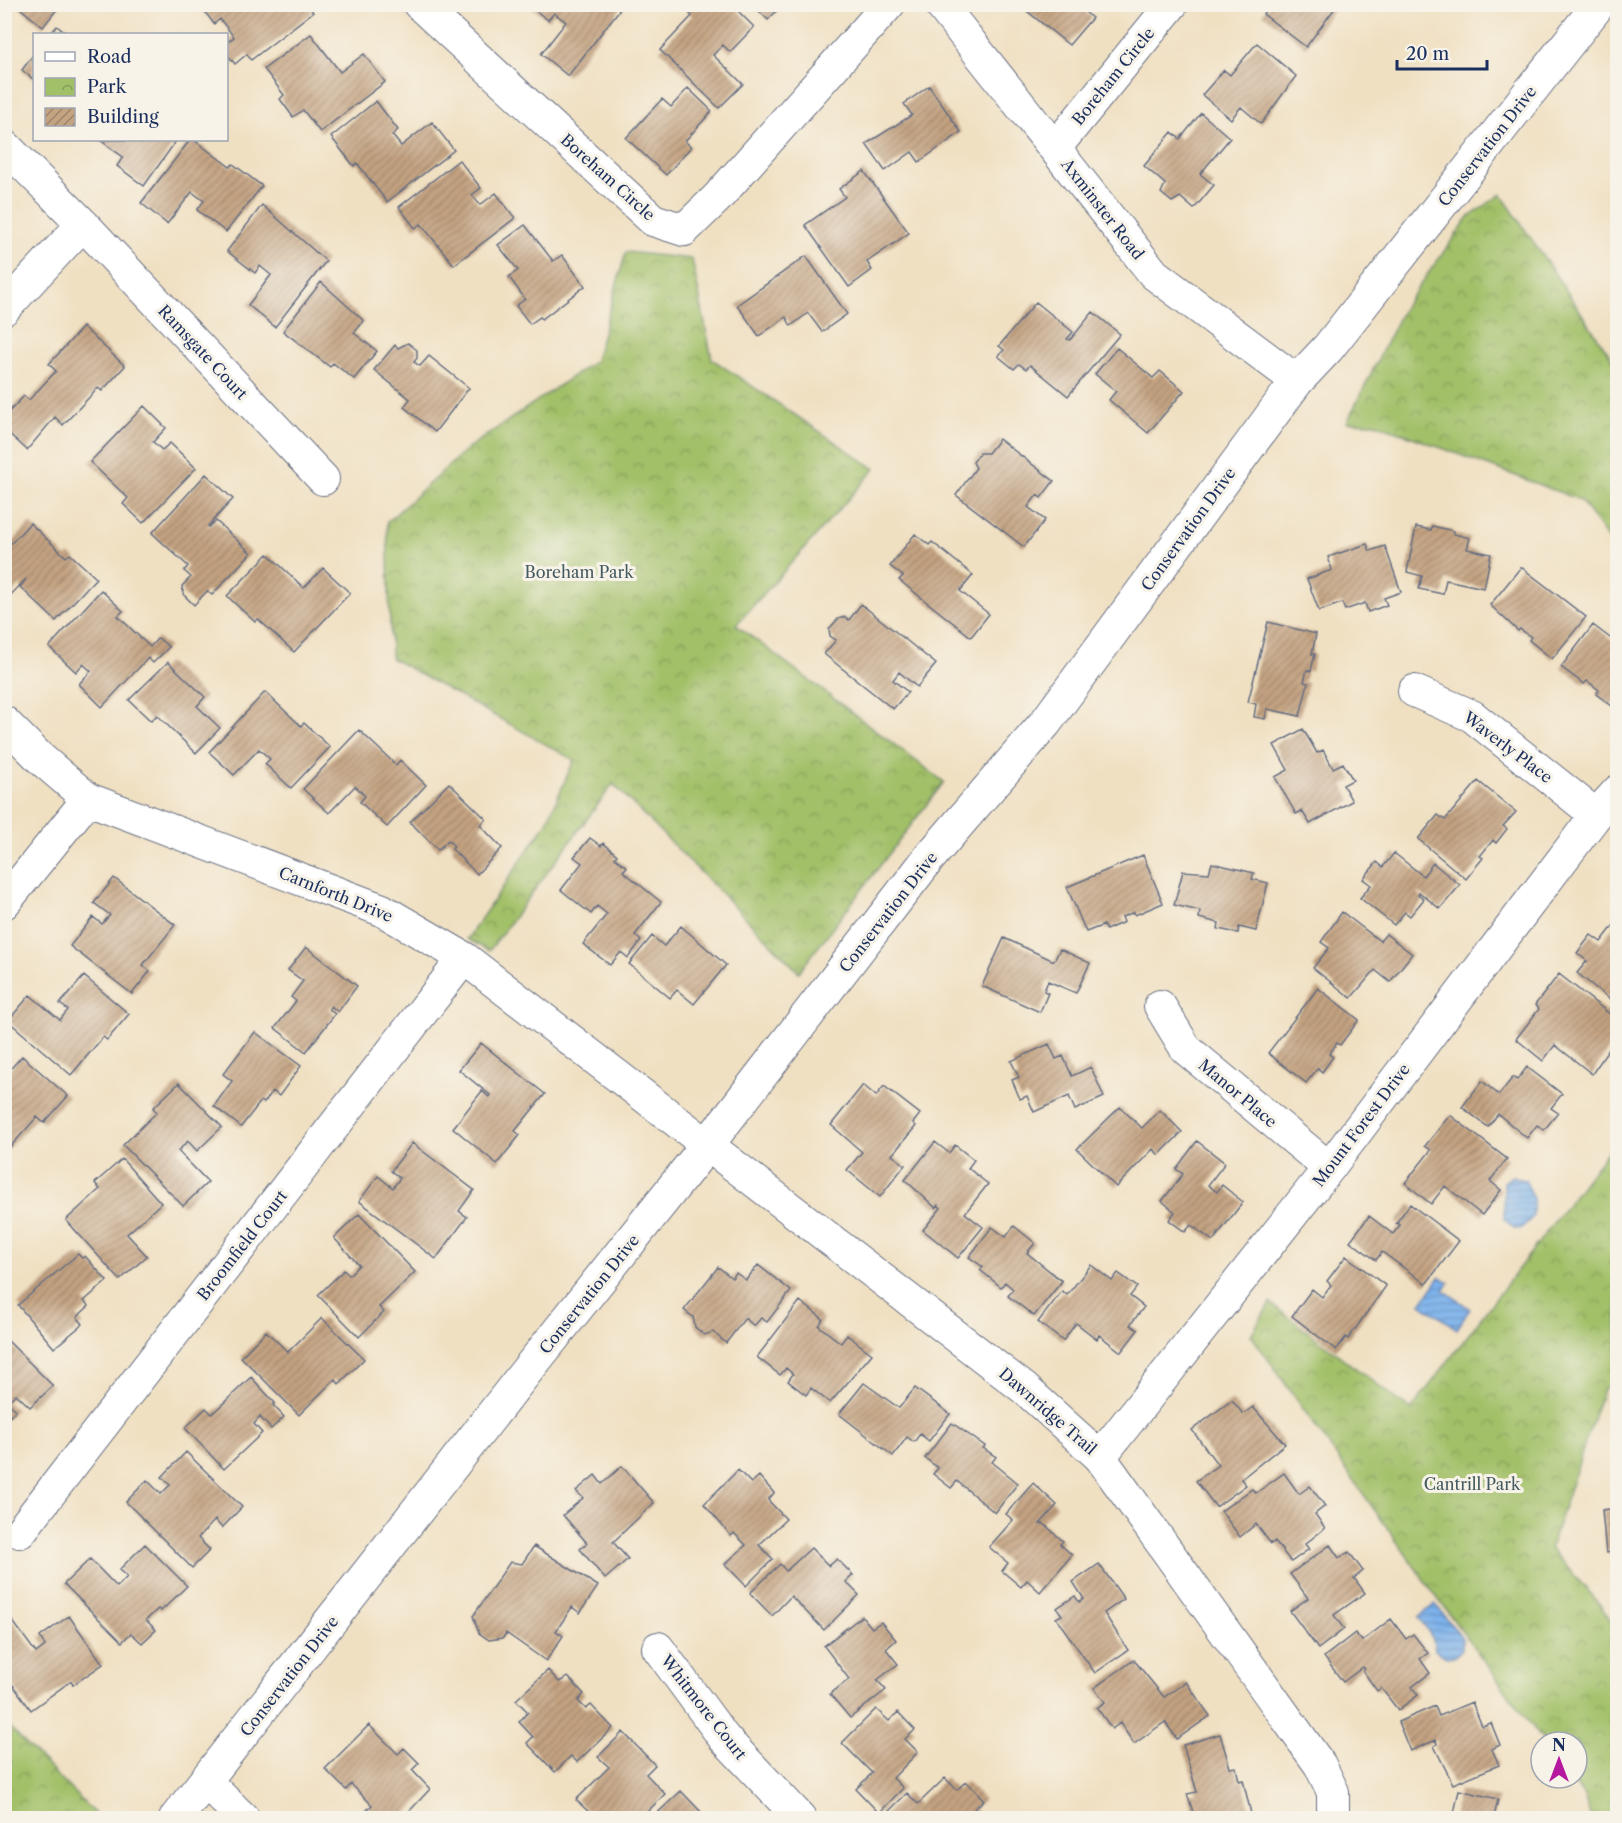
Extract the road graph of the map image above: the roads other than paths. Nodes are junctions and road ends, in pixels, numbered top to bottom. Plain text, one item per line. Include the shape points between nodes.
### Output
1 (419, 4) edge
2 (889, 4) edge
3 (940, 4) edge
4 (1172, 4) edge
5 (1599, 4) edge
6 (4, 145) edge
7 (1055, 148) junction
8 (82, 224) junction
9 (4, 309) edge
10 (1297, 381) junction
11 (323, 479) dead end
12 (1414, 692) dead end
13 (4, 722) edge
14 (1617, 791) edge
15 (88, 799) junction
16 (1596, 814) junction
17 (4, 903) edge
18 (464, 958) junction
19 (1160, 1006) dead end
20 (708, 1144) junction
21 (1329, 1168) junction
22 (1100, 1457) junction
23 (20, 1532) dead end
24 (658, 1648) dead end
25 (206, 1782) junction
26 (177, 1818) edge
27 (243, 1818) edge
28 (800, 1818) edge
29 (1333, 1818) edge

1 - 2 street, Boreham Circle via 653,220 684,231
3 - 7 street, Axminster Road
4 - 7 street, Boreham Circle
5 - 10 street, Conservation Drive via 1328,348
6 - 8 street, Ramsgate Court
7 - 10 street, Axminster Road via 1154,274
8 - 9 street
8 - 11 street, Ramsgate Court
10 - 20 street, Conservation Drive via 1046,722 929,858
12 - 16 street, Waverly Place via 1472,716
13 - 15 street, Carnforth Drive
14 - 16 street, Mount Forest Drive
15 - 17 street
15 - 18 street, Carnforth Drive via 382,910
16 - 21 street, Mount Forest Drive
18 - 20 street, Carnforth Drive
18 - 23 street, Broomfield Court
19 - 21 street, Manor Place via 1186,1049
20 - 22 street, Dawnridge Trail via 1025,1389
20 - 25 street, Conservation Drive
21 - 22 street, Mount Forest Drive
22 - 29 street, Dawnridge Trail via 1320,1765 1334,1792
24 - 28 street, Whitmore Court via 724,1738
25 - 26 street, Conservation Drive
25 - 27 street

